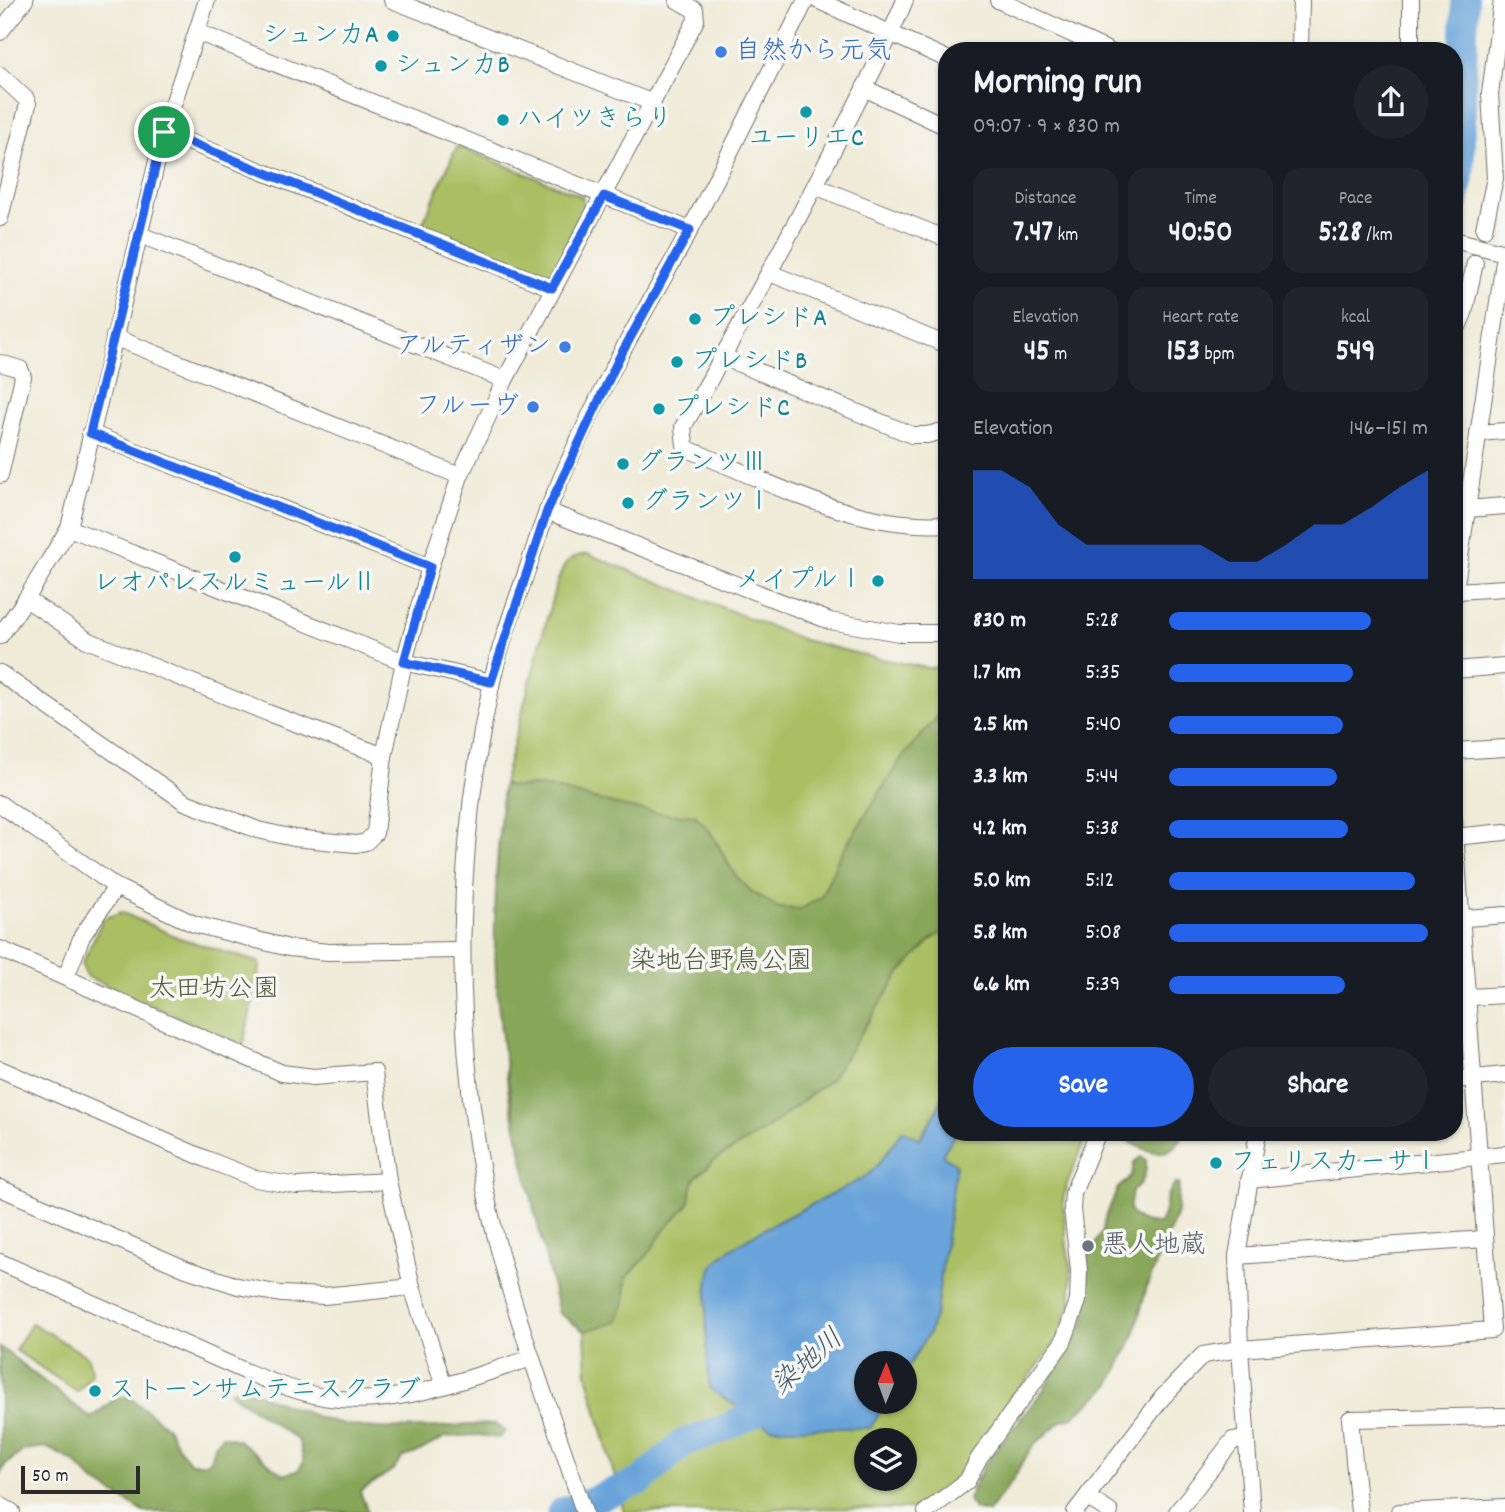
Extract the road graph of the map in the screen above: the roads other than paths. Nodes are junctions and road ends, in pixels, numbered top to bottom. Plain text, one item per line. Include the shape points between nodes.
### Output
1 (25, 0) edge
2 (207, 0) edge
3 (392, 0) edge
4 (677, 0) edge
5 (806, 0) edge
6 (817, 0) edge
7 (905, 0) edge
8 (998, 0) edge
9 (1301, 0) edge
10 (1411, 0) edge
11 (1502, 0) edge
12 (0, 32) edge
13 (197, 32) junction
14 (891, 33) junction
15 (1089, 42) edge
16 (1300, 42) edge
17 (1411, 42) edge
18 (938, 55) edge
19 (0, 75) edge
20 (864, 89) junction
21 (653, 103) junction
22 (938, 123) edge
23 (164, 132) junction
24 (815, 186) junction
25 (604, 196) junction
26 (0, 218) edge
27 (1484, 229) dead end
28 (690, 230) junction
29 (138, 233) junction
30 (938, 235) edge
31 (1463, 242) edge
32 (1505, 254) edge
33 (1475, 263) dead end
34 (770, 273) junction
35 (552, 288) junction
36 (1463, 315) edge
37 (114, 337) junction
38 (938, 341) edge
39 (723, 357) junction
40 (0, 363) edge
41 (505, 380) junction
42 (1505, 431) edge
43 (938, 432) edge
44 (90, 433) junction
45 (1478, 433) junction
46 (0, 475) edge
47 (460, 476) junction
48 (1505, 506) edge
49 (1467, 509) junction
50 (547, 511) junction
51 (938, 524) edge
52 (69, 528) junction
53 (1463, 537) edge
54 (430, 567) junction
55 (1505, 588) edge
56 (1463, 593) edge
57 (26, 599) junction
58 (938, 633) edge
59 (0, 636) edge
60 (404, 662) junction
61 (1505, 666) edge
62 (1463, 669) edge
63 (0, 673) edge
64 (491, 682) junction
65 (1505, 748) edge
66 (1463, 750) edge
67 (384, 756) junction
68 (0, 804) edge
69 (1463, 831) edge
70 (1505, 832) edge
71 (116, 887) junction
72 (1505, 915) edge
73 (1463, 919) edge
74 (0, 948) edge
75 (461, 950) junction
76 (65, 977) junction
77 (1505, 995) edge
78 (1463, 998) edge
79 (1463, 1010) edge
80 (0, 1069) edge
81 (1505, 1076) edge
82 (1474, 1078) junction
83 (1463, 1079) edge
84 (1094, 1141) edge
85 (1256, 1141) edge
86 (1505, 1154) edge
87 (1480, 1156) junction
88 (1249, 1180) junction
89 (388, 1181) junction
90 (0, 1188) edge
91 (1485, 1239) junction
92 (1237, 1256) junction
93 (0, 1262) edge
94 (412, 1287) junction
95 (1499, 1329) edge
96 (1240, 1349) junction
97 (532, 1359) junction
98 (444, 1386) junction
99 (1505, 1416) edge
100 (1246, 1440) junction
101 (1087, 1497) junction
102 (0, 1505) edge
103 (1505, 1507) edge
104 (1488, 1510) edge
105 (1460, 1511) edge
106 (12, 1512) edge
107 (584, 1512) edge
108 (926, 1512) edge
109 (1075, 1512) edge
110 (1110, 1512) edge
111 (1177, 1512) edge
112 (1252, 1512) edge
113 (1359, 1512) edge
114 (1399, 1512) edge

1 - 12 street
2 - 13 street
3 - 21 street
4 - 21 street via 695,10 696,20
5 - 28 street
6 - 14 street
7 - 14 street
8 - 15 street
9 - 16 street
10 - 17 street
11 - 27 street via 1490,94 1495,178
13 - 23 street
13 - 25 street
14 - 18 street
14 - 20 street
19 - 26 street via 28,104
20 - 22 street
20 - 24 street
21 - 25 street
23 - 29 street
23 - 35 street
24 - 30 street
24 - 34 street
25 - 28 street
25 - 35 street
28 - 50 street via 619,358
29 - 37 street
29 - 41 street
31 - 32 street
32 - 45 street
33 - 36 street
34 - 38 street
34 - 39 street
35 - 41 street
37 - 44 street
37 - 47 street
39 - 43 street via 912,435
39 - 51 street via 682,427 690,450 839,510 888,522
40 - 46 street via 20,369 23,377
41 - 47 street
42 - 45 street
44 - 52 street
44 - 54 street
45 - 49 street
47 - 54 street
48 - 49 street
49 - 53 street
50 - 58 street via 830,621 899,633
50 - 64 street
52 - 57 street
52 - 60 street
54 - 60 street
55 - 56 street
57 - 59 street
57 - 67 street via 87,640
60 - 64 street
60 - 67 street
61 - 62 street
63 - 67 street via 185,802 258,831 366,842 375,833
64 - 75 street via 468,842
65 - 66 street
68 - 71 street
69 - 70 street
71 - 75 street via 194,924 289,948
71 - 76 street via 82,936
72 - 73 street
74 - 76 street
75 - 97 street via 472,1108 485,1188 500,1256
76 - 89 street via 282,1073 313,1077 374,1072
77 - 78 street
79 - 82 street
80 - 89 street via 256,1178 297,1186
81 - 82 street
82 - 83 street
82 - 87 street
84 - 108 street via 1073,1193 1078,1301 1063,1342 967,1481
85 - 88 street
86 - 87 street
87 - 88 street
87 - 91 street
88 - 92 street
89 - 94 street
90 - 94 street via 186,1269 239,1286 324,1296
91 - 92 street
91 - 95 street
92 - 96 street
93 - 98 street via 282,1386 355,1400 396,1398
94 - 98 street
95 - 96 street
96 - 100 street
96 - 101 street via 1203,1355 1162,1398
97 - 98 street
97 - 107 street
99 - 113 street via 1350,1419
100 - 111 street via 1233,1440
100 - 112 street
101 - 109 street
101 - 110 street
102 - 106 street
103 - 104 street
104 - 105 street
105 - 114 street

